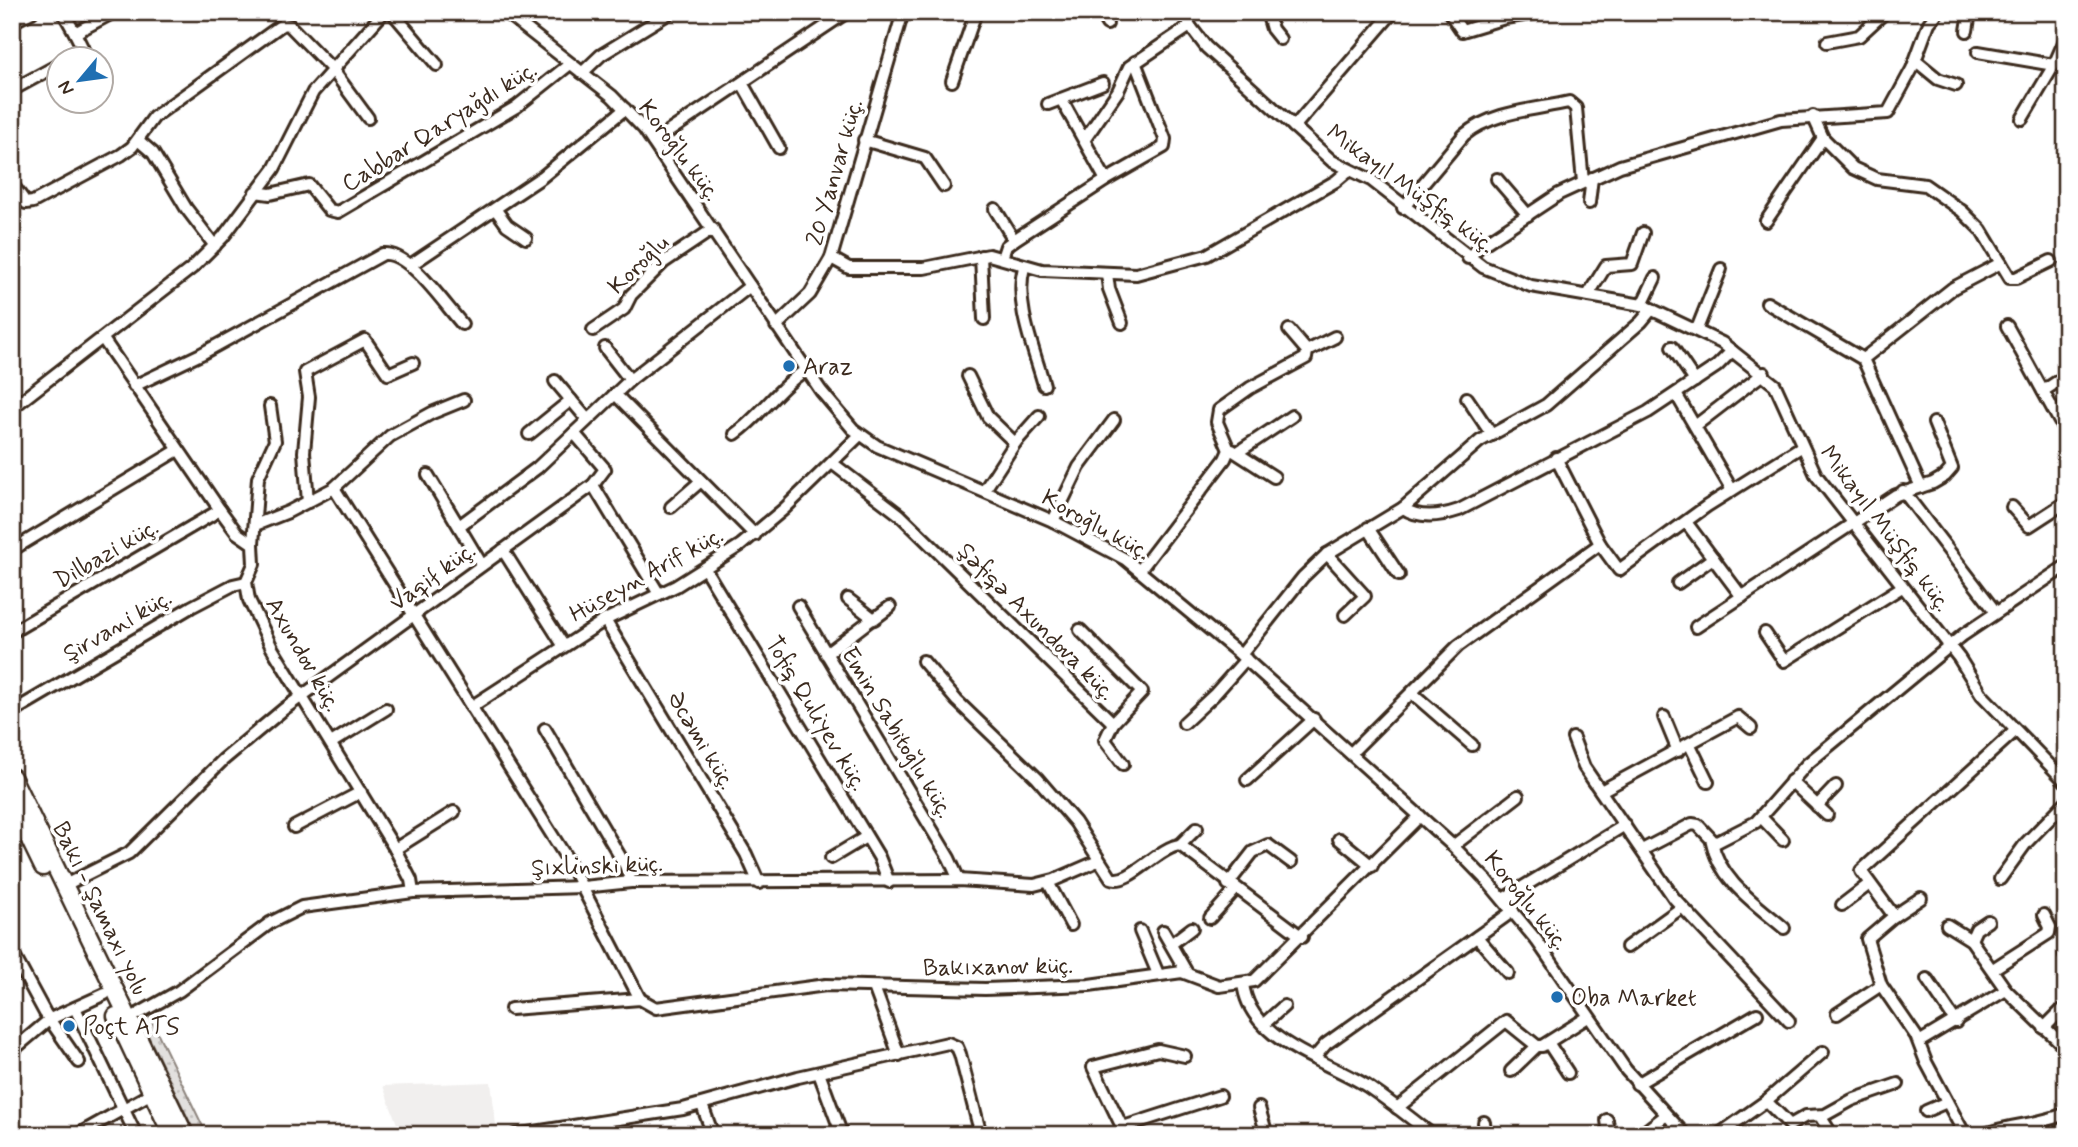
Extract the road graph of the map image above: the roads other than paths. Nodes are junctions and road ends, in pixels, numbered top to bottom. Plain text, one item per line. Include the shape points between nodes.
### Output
1 (32, 12) edge
2 (63, 12) edge
3 (114, 12) edge
4 (384, 12) edge
5 (392, 12) edge
6 (505, 12) edge
7 (671, 12) edge
8 (847, 12) edge
9 (903, 12) edge
10 (976, 12) edge
11 (1100, 12) edge
12 (1186, 12) edge
13 (1266, 12) edge
14 (1393, 12) edge
15 (1449, 12) edge
16 (1542, 12) edge
17 (1885, 12) edge
18 (1938, 12) edge
19 (1970, 12) edge
20 (12, 22) edge
21 (1107, 24) dead end
22 (1190, 26) junction
23 (1967, 31) dead end
24 (75, 33) junction
25 (2066, 38) edge
26 (1280, 39) dead end
27 (1827, 42) dead end
28 (82, 46) edge
29 (1978, 52) dead end
30 (1916, 61) junction
31 (1135, 62) junction
32 (570, 64) junction
33 (436, 65) dead end
34 (2054, 65) junction
35 (332, 69) junction
36 (46, 72) edge
37 (582, 73) junction
38 (952, 81) dead end
39 (741, 83) junction
40 (1103, 83) dead end
41 (1956, 85) dead end
42 (12, 90) edge
43 (1061, 99) junction
44 (1048, 104) dead end
45 (625, 109) junction
46 (1813, 116) junction
47 (368, 118) dead end
48 (2022, 119) dead end
49 (1294, 127) junction
50 (1823, 138) junction
51 (1085, 139) junction
52 (138, 140) junction
53 (864, 141) junction
54 (653, 142) junction
55 (779, 148) dead end
56 (1349, 170) junction
57 (1497, 179) dead end
58 (1106, 180) junction
59 (1588, 180) junction
60 (12, 184) edge
61 (944, 186) dead end
62 (255, 192) junction
63 (1589, 203) dead end
64 (1403, 208) junction
65 (995, 209) dead end
66 (496, 210) junction
67 (1528, 215) junction
68 (1766, 221) dead end
69 (713, 229) junction
70 (1643, 233) dead end
71 (526, 239) dead end
72 (1014, 240) junction
73 (215, 246) junction
74 (981, 256) junction
75 (831, 258) junction
76 (1002, 258) junction
77 (1468, 258) junction
78 (2051, 261) dead end
79 (2001, 262) junction
80 (412, 264) junction
81 (1024, 267) junction
82 (1721, 268) dead end
83 (1107, 274) junction
84 (1655, 278) dead end
85 (750, 286) junction
86 (1588, 295) junction
87 (1768, 303) dead end
88 (1647, 307) junction
89 (984, 319) dead end
90 (1122, 323) dead end
91 (462, 324) dead end
92 (776, 326) junction
93 (2007, 326) dead end
94 (1697, 329) junction
95 (593, 330) dead end
96 (1289, 330) dead end
97 (1335, 337) dead end
98 (103, 339) junction
99 (1672, 347) dead end
100 (605, 348) dead end
101 (1307, 351) junction
102 (1732, 351) junction
103 (1863, 359) junction
104 (413, 363) dead end
105 (806, 370) junction
106 (1764, 373) junction
107 (968, 376) dead end
108 (2066, 376) edge
109 (630, 380) junction
110 (555, 381) dead end
111 (1695, 381) junction
112 (1044, 384) dead end
113 (134, 386) junction
114 (2043, 391) junction
115 (615, 394) junction
116 (1676, 394) junction
117 (1468, 398) dead end
118 (464, 400) dead end
119 (571, 400) junction
120 (270, 406) dead end
121 (12, 408) edge
122 (1039, 416) dead end
123 (1292, 416) dead end
124 (587, 419) junction
125 (1114, 420) dead end
126 (1934, 423) dead end
127 (1695, 426) junction
128 (574, 433) junction
129 (735, 433) dead end
130 (2066, 433) edge
131 (528, 434) dead end
132 (860, 435) junction
133 (1492, 435) junction
134 (1015, 443) junction
135 (1801, 447) junction
136 (178, 450) junction
137 (1234, 451) junction
138 (1556, 458) junction
139 (832, 463) junction
140 (428, 475) dead end
141 (1274, 477) dead end
142 (701, 481) junction
143 (593, 485) junction
144 (1921, 487) junction
145 (334, 488) junction
146 (1732, 490) junction
147 (984, 491) junction
148 (1903, 491) junction
149 (309, 502) junction
150 (2066, 502) edge
151 (671, 507) dead end
152 (2012, 507) dead end
153 (1403, 508) junction
154 (220, 510) junction
155 (1053, 521) junction
156 (1686, 522) junction
157 (1855, 524) junction
158 (255, 525) junction
159 (460, 526) junction
160 (1368, 528) junction
161 (754, 535) junction
162 (253, 544) junction
163 (1600, 544) junction
164 (12, 550) edge
165 (503, 550) junction
166 (1327, 554) junction
167 (1713, 558) junction
168 (482, 565) junction
169 (2066, 566) edge
170 (705, 569) junction
171 (1140, 570) junction
172 (1399, 575) dead end
173 (246, 582) junction
174 (1678, 583) dead end
175 (1902, 587) junction
176 (659, 594) junction
177 (1742, 597) junction
178 (848, 599) dead end
179 (798, 606) dead end
180 (890, 607) dead end
181 (1995, 611) junction
182 (414, 615) junction
183 (1345, 615) dead end
184 (872, 619) junction
185 (605, 620) junction
186 (1696, 627) dead end
187 (1080, 630) dead end
188 (12, 632) edge
189 (1765, 633) dead end
190 (564, 645) junction
191 (1949, 646) junction
192 (826, 654) junction
193 (1243, 657) junction
194 (923, 661) dead end
195 (1412, 693) junction
196 (302, 697) junction
197 (471, 707) junction
198 (386, 709) dead end
199 (12, 712) edge
200 (1664, 717) dead end
201 (1314, 719) junction
202 (1113, 723) junction
203 (1184, 723) dead end
204 (1751, 728) dead end
205 (545, 729) dead end
206 (2015, 731) junction
207 (1573, 738) dead end
208 (331, 743) junction
209 (1472, 745) dead end
210 (1689, 745) junction
211 (1678, 751) junction
212 (1351, 753) junction
213 (1123, 764) dead end
214 (2066, 764) edge
215 (12, 777) edge
216 (2062, 778) edge
217 (1247, 780) dead end
218 (1791, 781) junction
219 (1708, 782) dead end
220 (1836, 786) dead end
221 (1601, 791) junction
222 (361, 792) junction
223 (1518, 796) dead end
224 (2066, 802) edge
225 (12, 803) edge
226 (1817, 806) junction
227 (454, 811) dead end
228 (1827, 815) dead end
229 (1420, 816) junction
230 (1761, 817) junction
231 (1625, 825) junction
232 (295, 827) dead end
233 (1197, 828) dead end
234 (866, 837) junction
235 (1339, 839) dead end
236 (1783, 840) dead end
237 (1712, 842) junction
238 (1180, 845) junction
239 (1453, 846) junction
240 (395, 849) junction
241 (1642, 850) junction
242 (831, 858) dead end
243 (1098, 861) junction
244 (1291, 862) dead end
245 (1372, 866) junction
246 (2000, 878) dead end
247 (959, 880) junction
248 (889, 881) junction
249 (631, 882) junction
250 (1048, 882) junction
251 (759, 883) junction
252 (65, 885) junction
253 (1868, 885) junction
254 (583, 887) junction
255 (1232, 887) junction
256 (413, 892) junction
257 (1921, 898) dead end
258 (1503, 899) junction
259 (1842, 905) dead end
260 (1681, 908) junction
261 (1513, 911) junction
262 (1894, 915) junction
263 (2044, 915) dead end
264 (1210, 918) dead end
265 (1988, 922) dead end
266 (1071, 925) dead end
267 (1947, 925) dead end
268 (1192, 928) dead end
269 (1784, 928) dead end
270 (1140, 931) dead end
271 (1163, 931) dead end
272 (1301, 937) junction
273 (1477, 937) junction
274 (1971, 940) junction
275 (1171, 944) junction
276 (1627, 947) dead end
277 (12, 952) edge
278 (1993, 969) junction
279 (1187, 973) junction
280 (1508, 973) dead end
281 (1158, 974) junction
282 (1927, 979) dead end
283 (1243, 983) junction
284 (1881, 985) junction
285 (874, 987) junction
286 (2006, 990) junction
287 (105, 994) junction
288 (640, 999) junction
289 (1284, 1006) dead end
290 (75, 1008) junction
291 (511, 1009) dead end
292 (2062, 1010) dead end
293 (1757, 1014) dead end
294 (1837, 1014) dead end
295 (1588, 1017) junction
296 (50, 1019) junction
297 (129, 1019) junction
298 (1789, 1021) dead end
299 (1956, 1022) junction
300 (1264, 1024) junction
301 (2045, 1028) junction
302 (1919, 1042) junction
303 (1549, 1044) junction
304 (1537, 1046) junction
305 (2066, 1048) edge
306 (12, 1051) edge
307 (1823, 1052) dead end
308 (900, 1055) junction
309 (1185, 1056) dead end
310 (1314, 1058) junction
311 (79, 1062) dead end
312 (1511, 1072) dead end
313 (819, 1073) junction
314 (1568, 1073) dead end
315 (1637, 1084) junction
316 (1898, 1084) dead end
317 (152, 1093) junction
318 (1220, 1096) dead end
319 (1766, 1101) junction
320 (1947, 1102) junction
321 (702, 1105) junction
322 (122, 1108) junction
323 (1259, 1108) dead end
324 (1396, 1108) junction
325 (1926, 1111) dead end
326 (2066, 1113) edge
327 (1665, 1116) junction
328 (1820, 1116) junction
329 (1606, 1120) dead end
330 (1484, 1122) dead end
331 (2033, 1130) edge
332 (1124, 1131) edge
333 (77, 1135) edge
334 (136, 1135) edge
335 (172, 1135) edge
336 (185, 1135) edge
337 (515, 1135) edge
338 (713, 1135) edge
339 (842, 1135) edge
340 (981, 1135) edge
341 (1267, 1135) edge
342 (1432, 1135) edge
343 (1485, 1135) edge
344 (1609, 1135) edge
345 (1640, 1135) edge
346 (1685, 1135) edge
347 (1718, 1135) edge
348 (1832, 1135) edge
349 (1965, 1135) edge
350 (1983, 1135) edge

1 - 20 street
2 - 24 street
3 - 24 street
4 - 35 street
5 - 33 street
6 - 32 street, Koroğlu küç.
7 - 37 street via 601,55
8 - 39 street
9 - 53 street, 20 Yanvar küç.
10 - 38 street
11 - 21 street
12 - 22 street, Mikayıl Müşfiq küç.
13 - 26 street
14 - 49 street
15 - 16 street via 1462,31
17 - 27 street via 1859,36
18 - 30 street via 1929,23
19 - 23 street
22 - 31 street
22 - 49 street, Mikayıl Müşfiq küç. via 1206,47
24 - 28 street
25 - 34 street
29 - 34 street
30 - 41 street via 1938,79
30 - 46 street via 1888,113
31 - 51 street
31 - 58 street via 1166,143
32 - 37 street, Koroğlu küç.
32 - 62 street, Cabbar Qaryağdı küç. via 516,107 338,212 329,210 309,185 270,194
34 - 48 street
35 - 47 street
35 - 52 street via 289,25 277,26 154,117
35 - 62 street via 313,92 274,169
36 - 42 street
37 - 45 street, Koroğlu küç.
39 - 54 street
39 - 55 street
40 - 43 street
43 - 44 street
43 - 51 street
45 - 54 street, Koroğlu küç.
45 - 66 street
46 - 50 street
46 - 59 street via 1712,137
49 - 56 street, Mikayıl Müşfiq küç.
50 - 68 street
50 - 79 street via 1843,161 1877,179 1925,186 1940,193 1981,230
51 - 58 street
52 - 60 street via 121,155 33,202 20,199
52 - 73 street via 153,153
53 - 61 street via 925,158
53 - 75 street, 20 Yanvar küç.
54 - 69 street, Koroğlu küç.
56 - 64 street, Mikayıl Müşfiq küç. via 1371,180
56 - 83 street via 1207,255 1136,274
57 - 67 street
58 - 72 street
59 - 63 street
59 - 64 street via 1576,108 1569,103 1476,125
59 - 67 street
62 - 73 street
64 - 77 street, Mikayıl Müşfiq küç.
65 - 72 street
66 - 71 street
66 - 80 street
67 - 77 street
69 - 85 street, Koroğlu küç.
69 - 95 street, Koroğlu via 664,262 631,295 624,309
70 - 86 street via 1632,264 1606,266
72 - 76 street
73 - 98 street
74 - 75 street via 924,268 849,268
74 - 76 street
74 - 89 street
75 - 92 street, 20 Yanvar küç. via 810,295
76 - 81 street
77 - 86 street, Mikayıl Müşfiq küç. via 1515,281
78 - 79 street via 2013,279
79 - 103 street via 1953,288
80 - 91 street
80 - 113 street via 383,254
81 - 83 street
81 - 112 street via 1021,288 1026,318
82 - 94 street
83 - 90 street
84 - 88 street
85 - 92 street, Koroğlu küç.
85 - 109 street
86 - 88 street, Mikayıl Müşfiq küç.
87 - 103 street
88 - 94 street, Mikayıl Müşfiq küç.
88 - 133 street via 1634,329 1545,405
92 - 105 street, Koroğlu küç.
93 - 114 street
94 - 102 street, Mikayıl Müşfiq küç.
96 - 101 street
97 - 101 street
98 - 113 street
98 - 121 street
99 - 111 street
100 - 109 street
101 - 137 street via 1301,363 1250,388 1219,410 1217,422
102 - 106 street, Mikayıl Müşfiq küç.
102 - 111 street
103 - 144 street
104 - 149 street via 388,374 365,340 305,372
105 - 129 street via 783,386 756,420
105 - 132 street, Koroğlu küç.
106 - 127 street
106 - 135 street, Mikayıl Müşfiq küç. via 1780,392
107 - 134 street via 988,417
108 - 114 street
109 - 115 street
110 - 119 street
111 - 116 street
113 - 136 street
114 - 130 street
115 - 124 street
115 - 142 street
116 - 127 street
116 - 138 street via 1631,422
117 - 133 street
118 - 145 street via 390,436
119 - 124 street
119 - 131 street
120 - 158 street, Axundov küç. via 275,441 258,478
122 - 134 street
123 - 137 street
124 - 128 street
125 - 155 street via 1079,467
126 - 144 street via 1952,468 1945,477
127 - 146 street
128 - 143 street via 605,469
128 - 159 street via 537,468
132 - 139 street, Hüseyn Arif küç.
132 - 147 street, Koroğlu küç. via 893,454
133 - 153 street
134 - 147 street
135 - 146 street
135 - 157 street, Mikayıl Müşfiq küç. via 1816,475
136 - 154 street
136 - 164 street
137 - 141 street
137 - 171 street
138 - 153 street via 1459,510 1433,515
138 - 163 street
139 - 161 street, Hüseyn Arif küç.
139 - 202 street, Şəfiqə Axundova küç. via 900,514
140 - 159 street
142 - 151 street
142 - 161 street
143 - 165 street, Vaqif küç.
143 - 176 street
144 - 148 street
145 - 149 street
145 - 182 street
146 - 156 street
147 - 155 street, Koroğlu küç.
148 - 157 street
148 - 181 street
149 - 158 street
150 - 152 street via 2029,526
153 - 160 street
154 - 162 street via 237,533
154 - 188 street, Dilbazi küç.
155 - 171 street, Koroğlu küç.
156 - 163 street via 1619,570
156 - 167 street
157 - 175 street, Mikayıl Müşfiq küç.
157 - 177 street
158 - 162 street, Axundov küç.
159 - 168 street
160 - 166 street
160 - 172 street
161 - 170 street, Hüseyn Arif küç.
162 - 173 street, Axundov küç. via 254,564
163 - 195 street via 1458,646
165 - 168 street, Vaqif küç.
165 - 190 street
166 - 183 street via 1365,596
166 - 193 street via 1303,577
167 - 174 street
167 - 177 street
168 - 182 street, Vaqif küç.
169 - 181 street
170 - 176 street, Hüseyn Arif küç.
170 - 234 street, Tofiq Quliyev küç.
171 - 193 street, Koroğlu küç.
173 - 196 street, Axundov küç. via 248,600
173 - 199 street, Şirvani küç. via 191,607
175 - 189 street via 1784,661
175 - 191 street, Mikayıl Müşfiq küç.
176 - 185 street, Hüseyn Arif küç.
177 - 186 street
178 - 184 street
179 - 192 street, Emin Sabitoğlu küç.
180 - 184 street via 877,620
181 - 191 street
182 - 196 street, Vaqif küç.
182 - 197 street
184 - 192 street
185 - 190 street, Hüseyn Arif küç.
185 - 251 street, Əcəmi küç.
187 - 202 street, Şəfiqə Axundova küç. via 1142,692
190 - 197 street, Hüseyn Arif küç.
191 - 206 street, Mikayıl Müşfiq küç. via 1982,695
191 - 218 street
192 - 247 street, Emin Sabitoğlu küç.
193 - 201 street, Koroğlu küç.
193 - 203 street via 1214,695
194 - 243 street via 957,701 1037,778 1075,822
195 - 209 street
195 - 212 street
196 - 208 street, Axundov küç.
196 - 252 street, Vaqif küç. via 223,760 129,853
197 - 254 street
198 - 208 street
200 - 211 street
201 - 212 street, Koroğlu küç.
201 - 217 street
202 - 213 street via 1105,740
204 - 210 street via 1738,717
205 - 249 street
206 - 216 street, Mikayıl Müşfiq küç.
206 - 253 street via 1862,866 1861,875
207 - 221 street via 1578,755
208 - 222 street, Axundov küç.
210 - 211 street
210 - 219 street
211 - 221 street
212 - 229 street, Koroğlu küç.
214 - 216 street
215 - 252 highway, Bakı - Şamaxı yolu
218 - 226 street
218 - 230 street
220 - 226 street
221 - 231 street
222 - 232 street
222 - 240 street, Axundov küç.
223 - 239 street
224 - 246 street
225 - 287 highway, Bakı - Şamaxı yolu
226 - 228 street
227 - 240 street
229 - 239 street, Koroğlu küç.
229 - 245 street
230 - 236 street
230 - 237 street via 1742,832
231 - 241 street
231 - 258 street
233 - 238 street
234 - 242 street
234 - 248 street, Tofiq Quliyev küç.
235 - 245 street
237 - 241 street via 1692,824
237 - 269 street via 1730,879
238 - 243 street via 1118,880
238 - 255 street
239 - 258 street, Koroğlu küç.
240 - 256 street, Axundov küç.
241 - 260 street
243 - 250 street, Şıxlinski küç.
244 - 255 street via 1268,845 1257,848
245 - 272 street
247 - 248 street, Şıxlinski küç.
247 - 250 street, Şıxlinski küç.
248 - 251 street, Şıxlinski küç.
249 - 251 street, Şıxlinski küç.
249 - 254 street, Şıxlinski küç.
250 - 266 street
252 - 297 highway, Bakı - Şamaxı yolu
253 - 259 street
253 - 262 street
254 - 256 street, Şıxlinski küç.
254 - 288 street
255 - 264 street
255 - 272 street
256 - 297 street, Şıxlinski küç. via 302,907 270,923 179,991
257 - 262 street
258 - 261 street, Koroğlu küç.
260 - 276 street
260 - 298 street
261 - 273 street
261 - 295 street, Koroğlu küç.
262 - 284 street via 1867,939
263 - 278 street via 2049,933
265 - 274 street via 1976,929
267 - 274 street
268 - 275 street
270 - 281 street
271 - 275 street
272 - 283 street via 1259,978
273 - 280 street
273 - 310 street via 1326,1044
274 - 278 street
275 - 279 street
277 - 296 street
278 - 286 street
279 - 281 street, Bakıxanov küç.
279 - 283 street, Bakıxanov küç. via 1219,986
281 - 285 street, Bakıxanov küç. via 1089,985
282 - 299 street
283 - 300 street via 1244,993
284 - 294 street
284 - 302 street
285 - 288 street, Bakıxanov küç. via 788,988 656,1008
285 - 308 street
286 - 299 street
286 - 301 street
287 - 290 street
287 - 317 highway, Bakı - Şamaxı yolu
288 - 291 street, Bakıxanov küç.
289 - 300 street
290 - 296 street
290 - 322 street
292 - 301 street
293 - 315 street
295 - 303 street
295 - 315 street, Koroğlu küç.
296 - 306 street
296 - 311 street
297 - 336 highway, Bakı - Şamaxı yolu
299 - 302 street
300 - 310 street via 1276,1038
301 - 305 street
302 - 320 street
303 - 304 street
303 - 314 street
304 - 312 street
304 - 324 street via 1506,1021
307 - 319 street
308 - 313 street
308 - 340 street via 948,1043 957,1047
309 - 332 street via 1158,1050 1093,1067
310 - 324 street via 1367,1086
313 - 321 street
313 - 339 street
315 - 327 street, Koroğlu küç.
316 - 328 street
317 - 322 street
317 - 335 highway, Bakı - Şamaxı yolu
318 - 332 street
319 - 328 street via 1790,1125 1806,1116
319 - 347 street
320 - 325 street
320 - 349 street
321 - 337 street
321 - 338 street
322 - 333 street
322 - 334 street
323 - 341 street
324 - 342 street
326 - 331 street
327 - 345 street
327 - 346 street, Koroğlu küç.
328 - 348 street
329 - 344 street
330 - 343 street
331 - 350 street via 2001,1127

